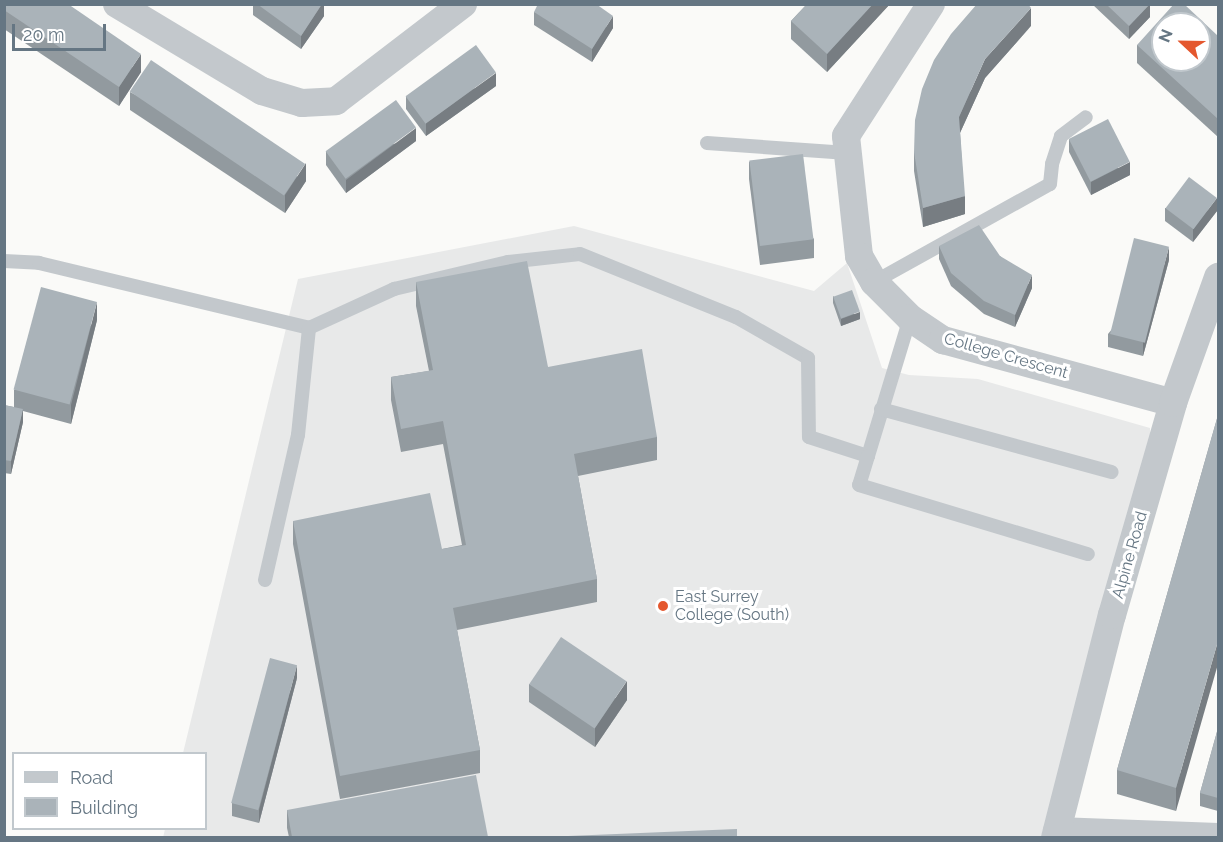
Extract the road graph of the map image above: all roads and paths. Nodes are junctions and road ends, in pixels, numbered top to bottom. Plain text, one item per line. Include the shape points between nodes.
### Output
1 (117, 4) edge
2 (463, 4) edge
3 (931, 4) edge
4 (1086, 117) dead end
5 (707, 143) dead end
6 (848, 153) junction
7 (4, 261) edge
8 (1218, 277) edge
9 (874, 282) junction
10 (910, 318) junction
11 (309, 328) junction
12 (1173, 403) junction
13 (881, 409) junction
14 (868, 456) junction
15 (1112, 472) dead end
16 (1088, 554) dead end
17 (265, 580) dead end
18 (1056, 834) edge
19 (1218, 837) edge

1 - 2 street via 262,91 302,103 336,101
3 - 6 street, College Crescent via 846,136
4 - 9 lane via 1061,136 1050,184
5 - 6 lane
6 - 9 street, College Crescent via 859,256
7 - 11 lane via 39,263
8 - 12 street, Alpine Road
9 - 10 street, College Crescent
10 - 12 street, College Crescent via 943,340
10 - 13 lane
11 - 14 lane via 394,289 508,262 580,254 736,317 808,358 809,437
11 - 17 lane via 298,435
12 - 18 street, Alpine Road via 1112,615
13 - 14 lane
13 - 15 lane
14 - 16 lane via 859,485
18 - 19 street

